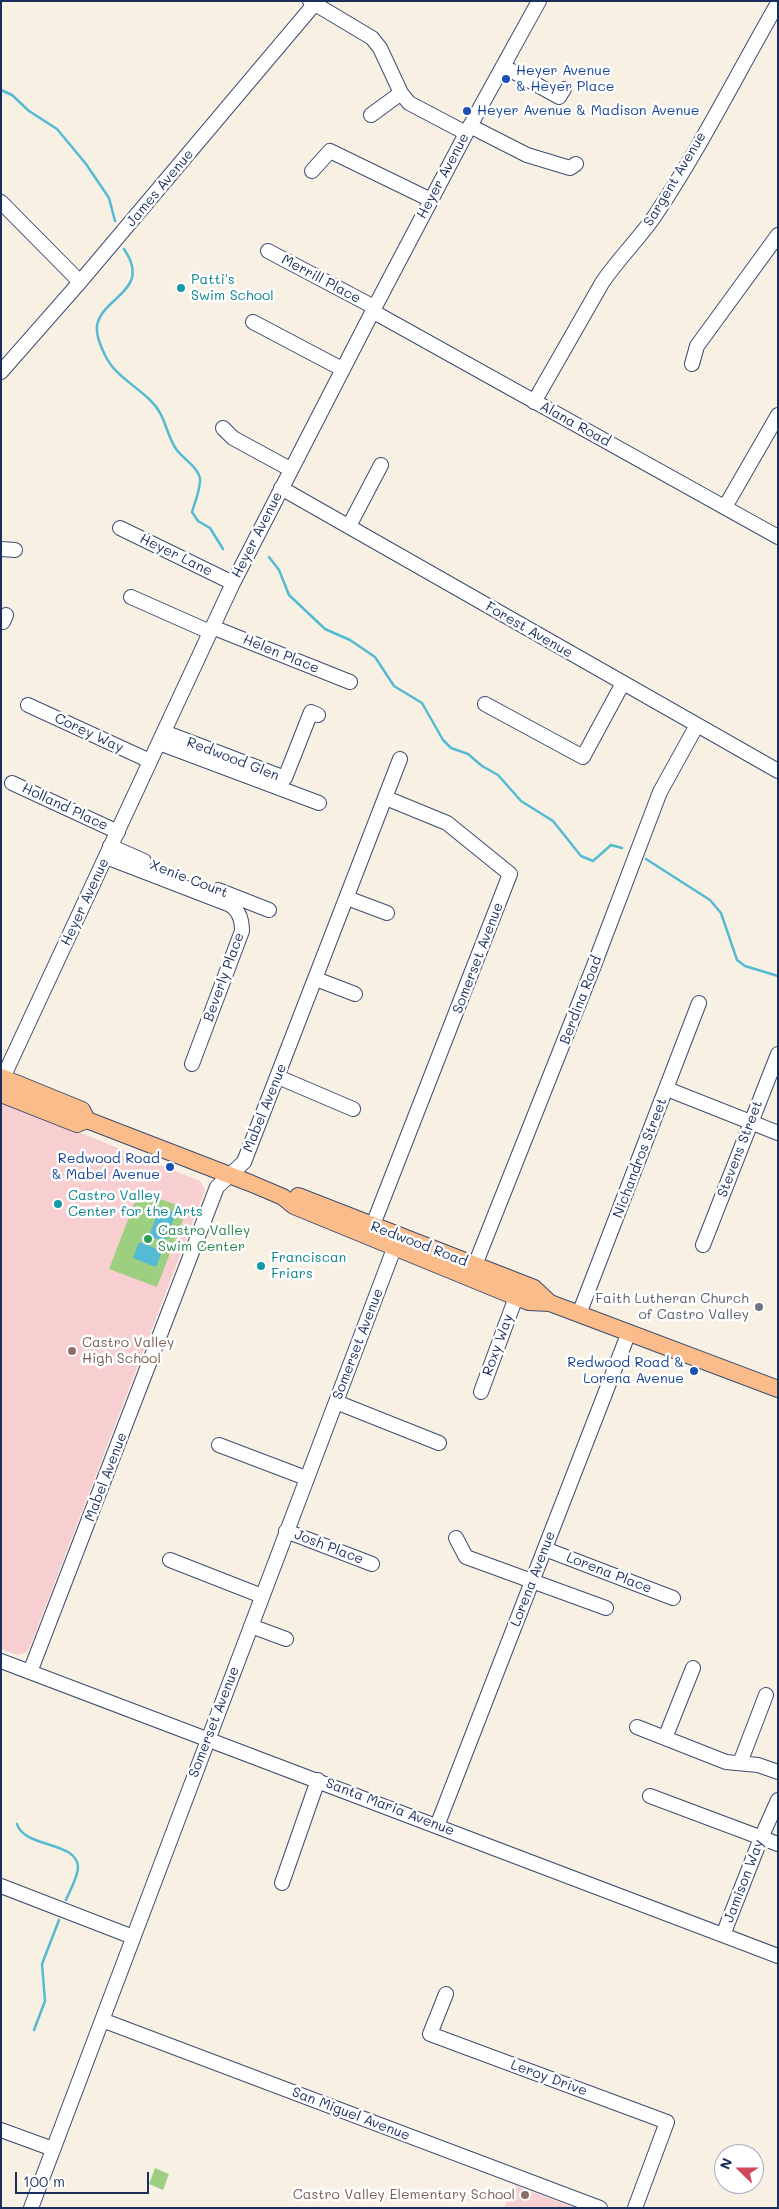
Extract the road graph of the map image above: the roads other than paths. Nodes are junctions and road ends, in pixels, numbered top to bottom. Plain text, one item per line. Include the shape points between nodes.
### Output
1 (540, 1) edge
2 (314, 2) edge
3 (778, 3) edge
4 (503, 66) junction
5 (564, 89) dead end
6 (401, 94) junction
7 (371, 115) dead end
8 (468, 130) junction
9 (576, 164) dead end
10 (312, 170) dead end
11 (431, 200) junction
12 (1, 202) edge
13 (776, 241) edge
14 (268, 251) dead end
15 (80, 282) junction
16 (373, 309) junction
17 (253, 322) dead end
18 (692, 364) dead end
19 (342, 369) junction
20 (1, 372) edge
21 (534, 402) junction
22 (778, 415) edge
23 (223, 428) dead end
24 (381, 465) dead end
25 (290, 469) junction
26 (281, 488) junction
27 (725, 507) junction
28 (349, 526) junction
29 (120, 528) dead end
30 (778, 538) edge
31 (233, 583) junction
32 (131, 597) dead end
33 (211, 630) junction
34 (350, 682) dead end
35 (623, 683) junction
36 (484, 704) dead end
37 (28, 705) dead end
38 (318, 715) dead end
39 (697, 725) junction
40 (161, 738) junction
41 (400, 759) dead end
42 (150, 761) junction
43 (778, 771) edge
44 (12, 783) dead end
45 (386, 798) junction
46 (319, 803) dead end
47 (118, 832) junction
48 (108, 852) junction
49 (347, 898) junction
50 (264, 903) dead end
51 (387, 913) dead end
52 (316, 979) junction
53 (355, 994) dead end
54 (699, 1003) dead end
55 (778, 1054) edge
56 (192, 1064) dead end
57 (278, 1077) junction
58 (2, 1083) edge
59 (667, 1089) junction
60 (354, 1109) dead end
61 (750, 1122) junction
62 (778, 1133) edge
63 (230, 1175) junction
64 (371, 1231) junction
65 (396, 1243) junction
66 (704, 1245) dead end
67 (473, 1272) junction
68 (516, 1297) junction
69 (550, 1303) junction
70 (579, 1314) junction
71 (629, 1332) junction
72 (778, 1389) edge
73 (481, 1392) dead end
74 (336, 1402) junction
75 (439, 1443) dead end
76 (219, 1445) dead end
77 (306, 1478) junction
78 (286, 1531) junction
79 (456, 1538) dead end
80 (545, 1549) junction
81 (170, 1560) dead end
82 (372, 1564) dead end
83 (532, 1582) junction
84 (262, 1596) junction
85 (674, 1598) dead end
86 (606, 1608) dead end
87 (251, 1626) junction
88 (286, 1639) dead end
89 (1, 1660) edge
90 (692, 1668) dead end
91 (30, 1672) junction
92 (766, 1695) dead end
93 (638, 1726) dead end
94 (665, 1738) junction
95 (207, 1739) junction
96 (740, 1763) junction
97 (778, 1772) edge
98 (318, 1780) junction
99 (650, 1796) dead end
100 (778, 1800) edge
101 (437, 1826) junction
102 (761, 1838) junction
103 (778, 1844) edge
104 (282, 1884) dead end
105 (1, 1886) edge
106 (723, 1935) junction
107 (133, 1937) junction
108 (778, 1956) edge
109 (446, 1994) dead end
110 (102, 2020) junction
111 (1, 2130) edge
112 (53, 2149) junction
113 (31, 2208) edge
114 (600, 2208) edge
115 (635, 2208) edge

1 - 4 street, Heyer Avenue
2 - 6 street via 372,38 380,48
2 - 15 street, James Avenue
3 - 21 street, Sargent Avenue via 672,189 602,283
4 - 5 street via 559,97
4 - 8 street, Heyer Avenue
6 - 7 street
6 - 8 street via 414,106
8 - 9 street via 527,155 570,168
8 - 11 street, Heyer Avenue
10 - 11 street via 330,151
11 - 16 street, Heyer Avenue
12 - 15 street
13 - 18 street via 697,346
14 - 16 street, Merrill Place
15 - 20 street, James Avenue
16 - 19 street, Heyer Avenue
16 - 21 street, Alana Road
17 - 19 street
19 - 25 street, Heyer Avenue
21 - 27 street, Alana Road
22 - 27 street
23 - 25 street via 233,438
24 - 28 street
25 - 26 street, Heyer Avenue
26 - 28 street, Forest Avenue
26 - 31 street, Heyer Avenue
27 - 30 street, Alana Road
28 - 35 street, Forest Avenue
29 - 31 street, Heyer Lane
31 - 33 street, Heyer Avenue
32 - 33 street, Helen Place
33 - 34 street, Helen Place
33 - 40 street, Heyer Avenue
35 - 36 street via 583,757
35 - 39 street, Forest Avenue
37 - 42 street, Corey Way
38 - 40 street, Redwood Glen via 311,712 285,778
39 - 43 street, Forest Avenue
39 - 67 street, Berdina Road via 660,792
40 - 42 street, Heyer Avenue
40 - 46 street
41 - 45 street, Mabel Avenue
42 - 47 street, Heyer Avenue
44 - 47 street, Holland Place
45 - 49 street, Mabel Avenue
45 - 64 street, Somerset Avenue via 447,823 510,874
47 - 48 street, Heyer Avenue
48 - 50 street, Xenie Court via 129,856
48 - 56 street, Beverly Place via 234,906 240,916 242,931
48 - 58 street, Heyer Avenue
49 - 51 street
49 - 52 street, Mabel Avenue
52 - 53 street
52 - 57 street, Mabel Avenue
54 - 59 street, Nichandros Street
55 - 61 street, Stevens Street
57 - 60 street
57 - 63 street, Mabel Avenue via 244,1162
58 - 63 main road, Redwood Road via 77,1124 87,1120
59 - 61 street
59 - 70 street, Nichandros Street
61 - 62 street
61 - 66 street, Stevens Street
63 - 64 main road, Redwood Road via 283,1198 298,1196
63 - 91 street, Mabel Avenue via 216,1189
64 - 65 main road, Redwood Road
65 - 67 main road, Redwood Road
65 - 74 street, Somerset Avenue
67 - 68 main road, Redwood Road
67 - 69 main road, Redwood Road via 534,1288
68 - 69 main road, Redwood Road
68 - 73 street, Roxy Way
69 - 70 main road, Redwood Road
70 - 71 main road, Redwood Road
71 - 72 main road, Redwood Road
71 - 80 street, Lorena Avenue
74 - 75 street
74 - 77 street, Somerset Avenue
76 - 77 street
77 - 78 street, Somerset Avenue
78 - 82 street, Josh Place
78 - 84 street, Somerset Avenue
79 - 83 street via 466,1557
80 - 83 street, Lorena Avenue
80 - 85 street, Lorena Place
81 - 84 street
83 - 86 street
83 - 101 street, Lorena Avenue
84 - 87 street, Somerset Avenue
87 - 88 street
87 - 95 street, Somerset Avenue
89 - 91 street, Santa Maria Avenue
90 - 94 street
91 - 95 street, Santa Maria Avenue
92 - 96 street
93 - 94 street
94 - 96 street via 726,1762
95 - 98 street, Santa Maria Avenue
95 - 107 street, Somerset Avenue
96 - 97 street
98 - 101 street, Santa Maria Avenue
98 - 104 street
99 - 102 street
100 - 102 street, Jamison Way
101 - 106 street, Santa Maria Avenue
102 - 103 street
102 - 106 street, Jamison Way
105 - 107 street
106 - 108 street, Santa Maria Avenue
107 - 110 street, Somerset Avenue
109 - 115 street, Leroy Drive via 430,2034 667,2122
110 - 112 street, Somerset Avenue
110 - 114 street, San Miguel Avenue
111 - 112 street
112 - 113 street, Somerset Avenue

